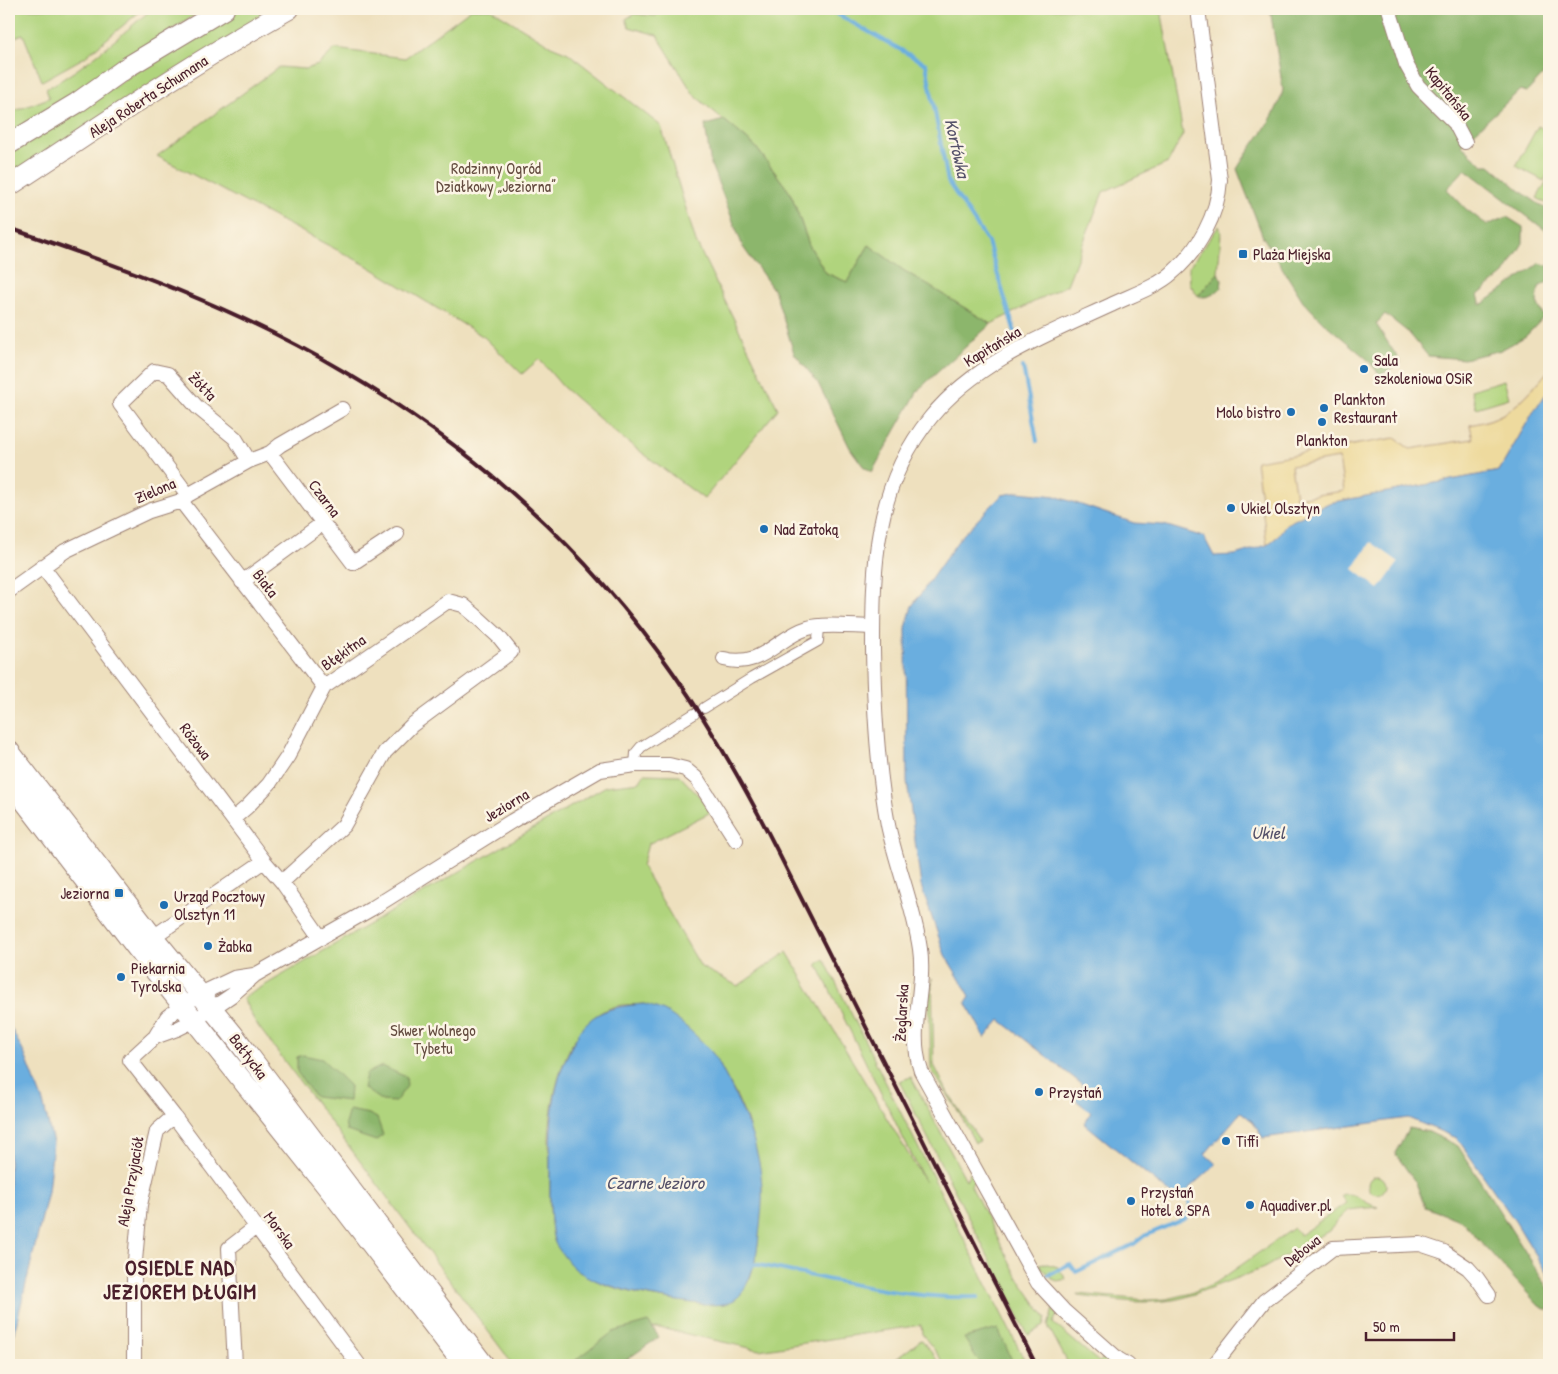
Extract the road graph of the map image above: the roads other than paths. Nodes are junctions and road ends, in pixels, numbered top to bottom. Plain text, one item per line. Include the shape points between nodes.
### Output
1 (224, 9) edge
2 (289, 9) edge
3 (1198, 9) edge
4 (1389, 9) edge
5 (1465, 142) dead end
6 (9, 144) edge
7 (9, 186) edge
8 (342, 410) dead end
9 (270, 453) junction
10 (249, 461) junction
11 (184, 498) junction
12 (323, 524) junction
13 (397, 534) dead end
14 (42, 566) junction
15 (242, 582) junction
16 (9, 590) edge
17 (819, 626) junction
18 (874, 627) junction
19 (724, 659) dead end
20 (324, 687) junction
21 (9, 751) edge
22 (635, 765) junction
23 (9, 781) edge
24 (233, 819) junction
25 (736, 840) dead end
26 (264, 861) junction
27 (282, 882) junction
28 (153, 936) junction
29 (321, 938) junction
30 (255, 975) junction
31 (206, 1002) junction
32 (189, 1013) junction
33 (155, 1037) junction
34 (174, 1116) junction
35 (256, 1227) junction
36 (1489, 1295) dead end
37 (134, 1365) edge
38 (235, 1365) edge
39 (359, 1365) edge
40 (464, 1365) edge
41 (484, 1365) edge
42 (1128, 1365) edge
43 (1214, 1365) edge

1 - 6 main road, Aleja Roberta Schumana
2 - 7 main road, Aleja Roberta Schumana via 146,96
3 - 18 street, Kapitańska via 1220,180 1219,196 1206,228 1192,252 1171,274 995,361 955,392 929,419 906,455 884,508 877,553
4 - 5 street, Kapitańska via 1406,64 1418,86 1455,123
8 - 9 street, Zielona
9 - 10 street, Zielona
9 - 12 street, Czarna
10 - 11 street, Zielona
10 - 11 street, Żółta via 235,438 197,407 168,374 154,371 120,404
11 - 14 street, Zielona via 65,551
11 - 15 street, Biała
12 - 13 street, Czarna via 353,563
12 - 15 street
14 - 16 street, Zielona
14 - 24 street, Różowa
15 - 20 street, Biała
17 - 18 street
17 - 19 street via 800,631 753,659
17 - 22 street via 818,641 637,750
18 - 42 street, Żeglarska via 874,714 883,793 921,959 915,1028 918,1064 1038,1283 1064,1312
20 - 24 street, Błękitna via 288,756 269,784
20 - 27 street, Błękitna via 448,601 469,610 511,652 412,725 385,752 344,825
21 - 28 main road, Bałtycka
22 - 25 street, Jeziorna via 677,766 692,773
22 - 29 street, Jeziorna via 600,770
23 - 32 main road, Bałtycka
24 - 26 street, Różowa
26 - 27 street, Różowa
26 - 28 street
27 - 29 street, Różowa
28 - 31 main road, Bałtycka
29 - 30 street, Jeziorna
30 - 31 street, Jeziorna
30 - 31 street, Jeziorna via 234,978
31 - 32 street
31 - 32 street
31 - 41 main road, Bałtycka
32 - 33 street via 177,1029
32 - 33 street via 167,1017
32 - 40 main road, Bałtycka
33 - 34 street via 130,1060
34 - 35 street, Morska
34 - 37 street, Aleja Przyjaciół via 157,1130 140,1205 134,1280
35 - 38 street via 229,1248
35 - 39 street, Morska
36 - 43 street, Dębowa via 1468,1268 1444,1252 1420,1244 1333,1248 1264,1301

